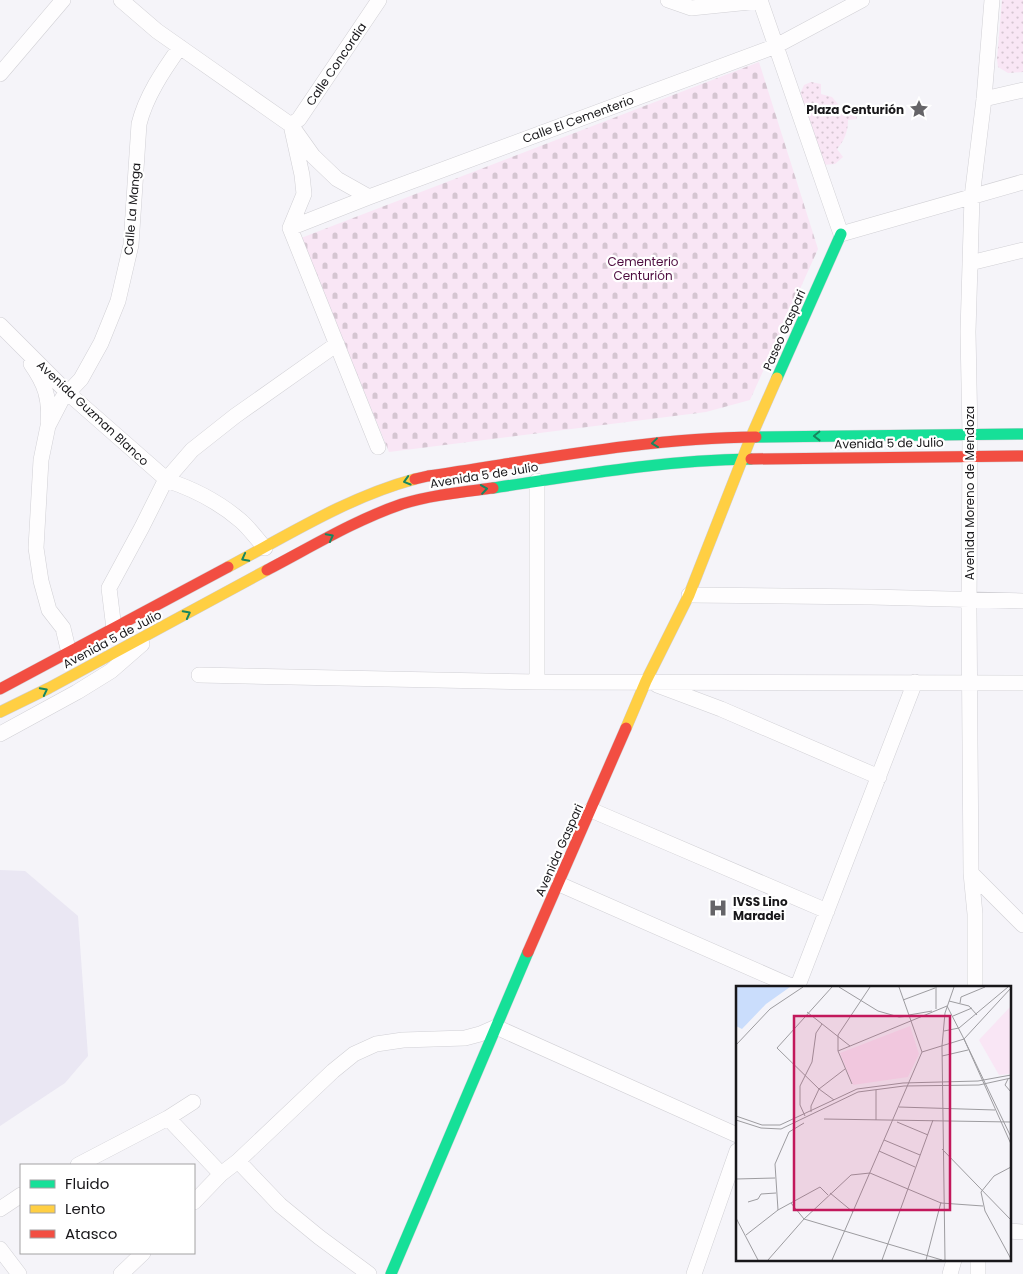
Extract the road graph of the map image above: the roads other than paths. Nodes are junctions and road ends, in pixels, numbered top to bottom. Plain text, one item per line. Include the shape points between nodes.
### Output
1 (63, 0) edge
2 (120, 0) edge
3 (379, 0) edge
4 (668, 0) edge
5 (760, 0) edge
6 (862, 0) edge
7 (992, 0) edge
8 (776, 46) junction
9 (180, 47) junction
10 (0, 74) edge
11 (1023, 90) edge
12 (984, 99) junction
13 (292, 125) junction
14 (1023, 182) edge
15 (369, 196) junction
16 (972, 197) junction
17 (290, 228) junction
18 (841, 234) junction
19 (1023, 250) edge
20 (970, 263) junction
21 (0, 325) edge
22 (14, 338) junction
23 (337, 344) junction
24 (68, 393) junction
25 (48, 426) junction
26 (970, 434) junction
27 (1023, 434) edge
28 (752, 437) junction
29 (378, 447) dead end
30 (969, 456) junction
31 (1023, 456) edge
32 (744, 459) junction
33 (166, 479) junction
34 (537, 481) junction
35 (265, 548) junction
36 (689, 595) junction
37 (969, 599) junction
38 (1023, 601) edge
39 (164, 626) junction
40 (114, 629) junction
41 (69, 653) junction
42 (199, 675) dead end
43 (646, 681) junction
44 (970, 681) junction
45 (537, 682) junction
46 (915, 682) junction
47 (1023, 682) edge
48 (0, 689) edge
49 (0, 712) edge
50 (0, 734) edge
51 (879, 776) junction
52 (591, 810) junction
53 (971, 873) junction
54 (559, 884) junction
55 (827, 911) junction
56 (1023, 925) edge
57 (792, 986) edge
58 (798, 986) edge
59 (976, 986) edge
60 (496, 1027) junction
61 (193, 1102) dead end
62 (168, 1118) junction
63 (736, 1134) edge
64 (736, 1154) edge
65 (238, 1161) junction
66 (80, 1164) edge
67 (221, 1174) junction
68 (20, 1196) edge
69 (195, 1201) edge
70 (0, 1209) edge
71 (1010, 1231) edge
72 (1023, 1232) edge
73 (0, 1250) edge
74 (142, 1254) edge
75 (19, 1274) edge
76 (121, 1274) edge
77 (370, 1274) edge
78 (392, 1274) edge
79 (694, 1274) edge

1 - 10 street
2 - 9 street
3 - 13 street, Calle Concordia
4 - 5 street via 691,8
5 - 8 street
6 - 8 street, Calle El Cementerio
7 - 12 street, Avenida Moreno de Mendoza
8 - 15 street, Calle El Cementerio
8 - 18 street
9 - 13 street
9 - 24 street, Calle La Manga via 143,108 139,124 131,245 118,300 101,343 81,379
11 - 12 street
12 - 16 street, Avenida Moreno de Mendoza
13 - 15 street via 319,162 337,178
13 - 17 street via 304,194
14 - 16 street
15 - 17 street, Calle El Cementerio
16 - 18 street
16 - 20 street, Avenida Moreno de Mendoza
17 - 23 street
18 - 28 street, Paseo Gaspari
19 - 20 street
20 - 26 street, Avenida Moreno de Mendoza
21 - 22 street, Avenida Guzman Blanco
22 - 24 street, Avenida Guzman Blanco
22 - 25 street via 44,385 49,403
23 - 29 street
23 - 33 street via 235,416 192,450
24 - 25 street, Calle La Manga
24 - 33 street, Avenida Guzman Blanco
25 - 41 street, Calle La Manga via 40,460 36,548 40,582 49,610 63,628
26 - 27 street, Avenida 5 de Julio
26 -> 28 street, Avenida 5 de Julio
26 - 30 street, Avenida Moreno de Mendoza
28 - 32 street, Avenida Gaspari
28 -> 35 street, Avenida 5 de Julio via 651,443 412,479 346,504
30 - 31 street, Avenida 5 de Julio
30 - 32 street, Avenida 5 de Julio
30 - 37 street, Avenida Moreno de Mendoza
32 - 34 street, Avenida 5 de Julio via 683,461
32 - 36 street, Avenida Gaspari
33 - 35 street via 222,506 242,522
33 - 40 street via 109,588
39 -> 34 street, Avenida 5 de Julio via 355,523 385,511 432,497
34 - 45 street
35 -> 40 street, Avenida 5 de Julio
36 - 37 street
36 - 43 street, Avenida Gaspari
37 - 38 street
37 - 44 street, Avenida Moreno de Mendoza
49 -> 39 street, Avenida 5 de Julio
39 - 50 street via 111,670
40 - 41 street, Avenida 5 de Julio
41 - 48 street, Avenida 5 de Julio
42 - 45 street
43 - 45 street
43 - 46 street
43 - 51 street
43 - 52 street, Avenida Gaspari
44 - 46 street
44 - 47 street
44 - 53 street, Avenida Moreno de Mendoza
46 - 51 street
51 - 55 street
52 - 54 street, Avenida Gaspari
52 - 55 street
53 - 56 street
53 - 59 street, Avenida Moreno de Mendoza via 976,914
54 - 57 street
54 - 60 street, Avenida Gaspari
55 - 58 street
60 - 63 street
60 - 65 street via 464,1038 376,1044 354,1054
60 - 78 street, Avenida Gaspari
61 - 62 street
62 - 66 street
62 - 67 street
64 - 79 street
65 - 67 street
65 - 77 street via 280,1205
67 - 69 street
68 - 70 street
71 - 72 street
73 - 75 street
74 - 76 street

